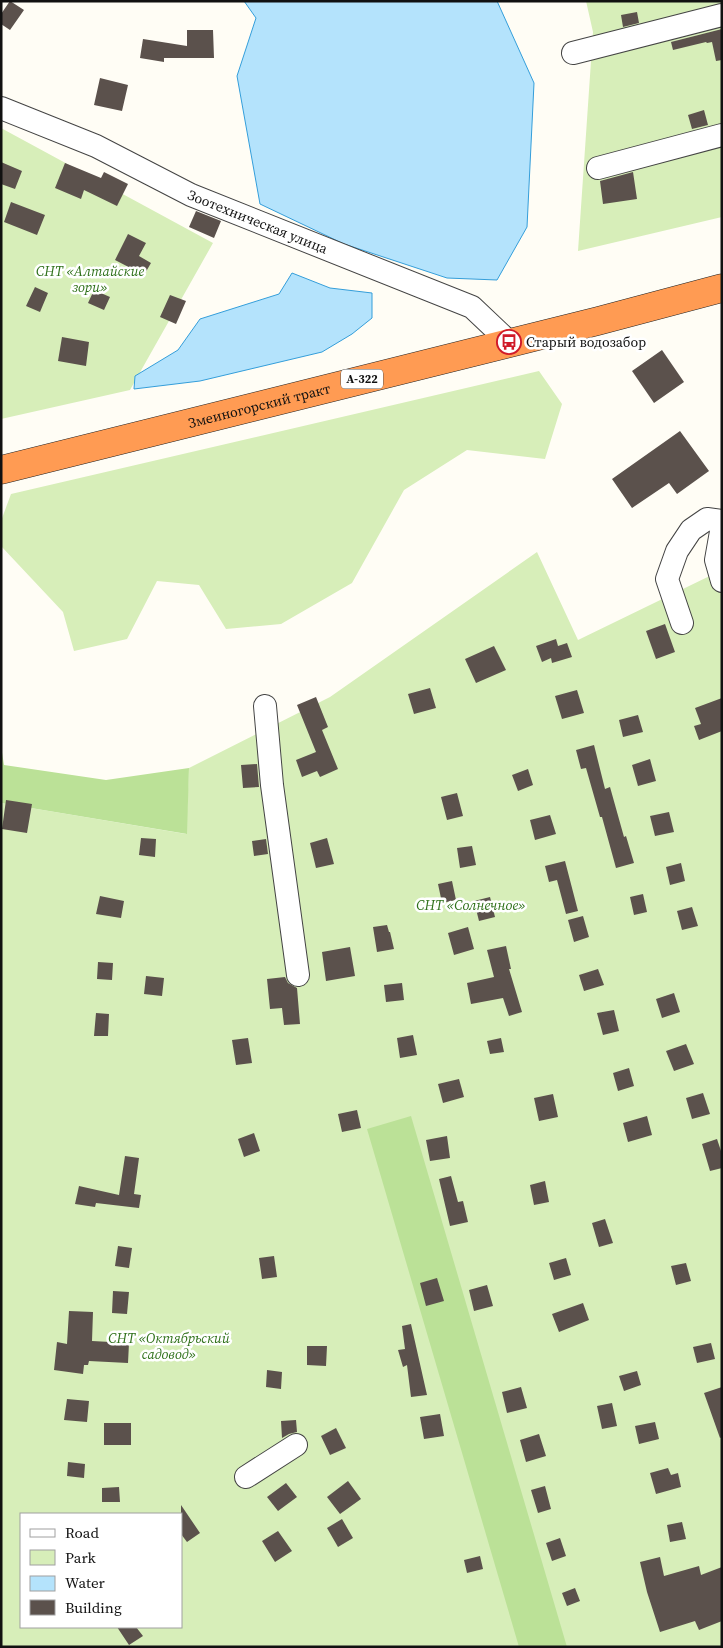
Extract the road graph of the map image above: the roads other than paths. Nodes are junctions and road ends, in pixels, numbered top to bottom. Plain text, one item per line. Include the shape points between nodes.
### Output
1 (722, 15) edge
2 (573, 53) dead end
3 (1, 108) edge
4 (722, 135) edge
5 (598, 168) dead end
6 (722, 288) edge
7 (509, 342) junction
8 (1, 470) edge
9 (722, 521) edge
10 (722, 526) edge
11 (722, 582) edge
12 (682, 623) dead end
13 (265, 706) dead end
14 (298, 975) dead end
15 (296, 1445) dead end
16 (246, 1477) dead end

1 - 2 street
3 - 7 street, Зоотехническая улица via 96,146 191,195 472,307
4 - 5 street
6 - 7 highway, Змеиногорский тракт / А-322
7 - 8 highway, Змеиногорский тракт / А-322
9 - 12 street via 707,519 692,530 677,552 667,580
10 - 11 street via 716,560
13 - 14 street via 272,784
15 - 16 street

